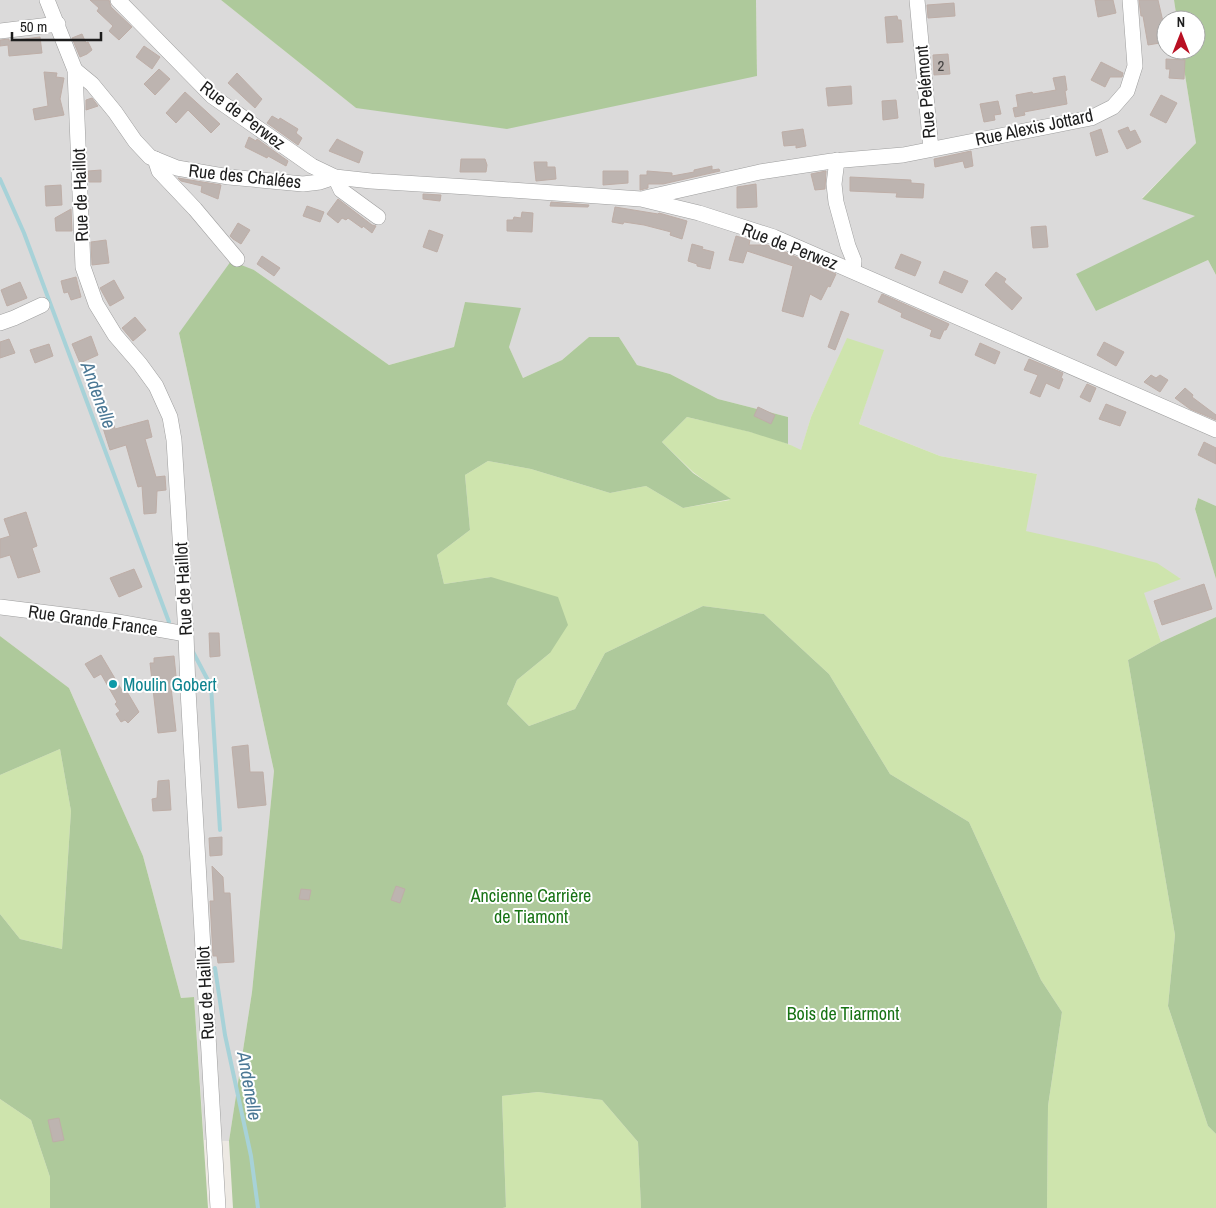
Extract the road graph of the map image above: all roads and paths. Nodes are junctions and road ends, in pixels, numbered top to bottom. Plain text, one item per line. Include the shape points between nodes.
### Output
1 (47, 0) edge
2 (118, 0) edge
3 (917, 0) edge
4 (1130, 0) edge
5 (58, 24) junction
6 (0, 31) edge
7 (75, 70) junction
8 (931, 149) junction
9 (155, 159) junction
10 (837, 160) junction
11 (335, 177) junction
12 (641, 199) junction
13 (378, 217) dead end
14 (237, 259) dead end
15 (853, 270) junction
16 (42, 305) dead end
17 (0, 322) edge
18 (1216, 430) edge
19 (0, 607) edge
20 (186, 634) junction
21 (218, 1208) edge

1 - 5 street, Rue de Haillot
2 - 11 street, Rue de Perwez via 212,96 312,166
3 - 8 street, Rue Pelémont
4 - 8 street, Rue Alexis Jottard via 1136,66 1127,91 1113,107 1091,118
5 - 6 street
5 - 7 street, Rue de Haillot
7 - 9 street, Rue des Chalées via 92,84 134,141
7 - 20 street, Rue de Haillot via 83,267 96,304 115,335 156,386 170,417
8 - 10 street, Rue Pelémont via 903,155
9 - 11 street, Rue des Chalées via 177,168 230,177 303,184
9 - 14 street, Rue des Chalées via 159,171
10 - 12 street, Rue Pelémont via 760,172
10 - 15 street via 836,202 854,261
11 - 12 street, Rue de Perwez
11 - 13 street, Rue de Perwez via 341,190
12 - 15 street, Rue de Perwez via 774,237
15 - 18 street, Rue de Perwez
16 - 17 street
19 - 20 street, Rue Grande France
20 - 21 street, Rue de Haillot

